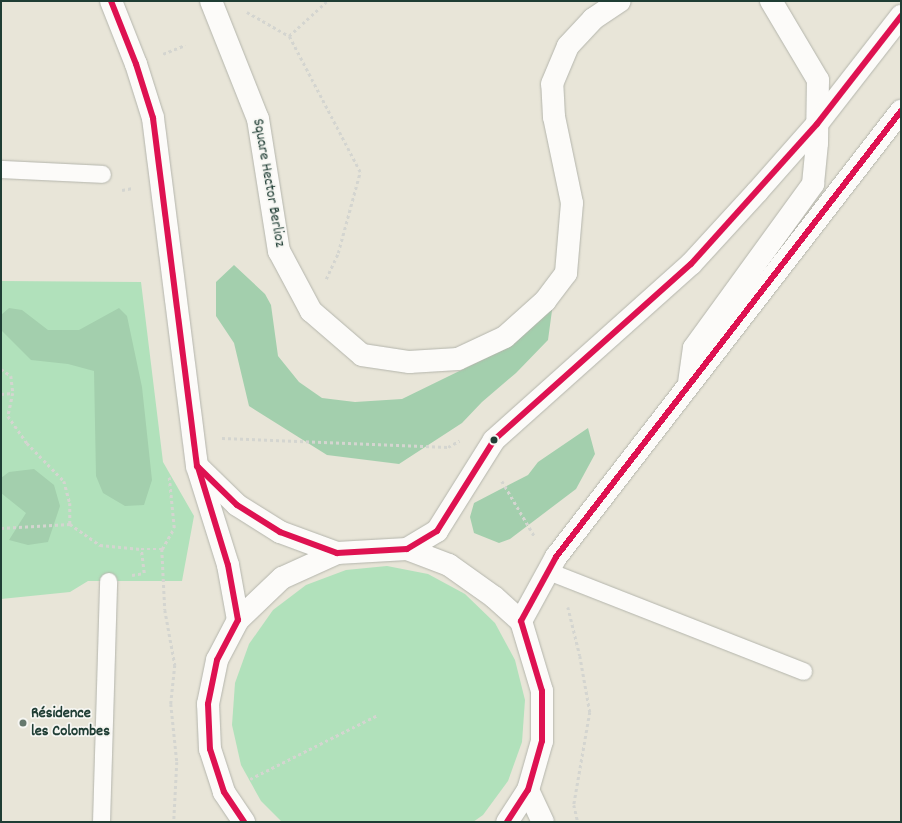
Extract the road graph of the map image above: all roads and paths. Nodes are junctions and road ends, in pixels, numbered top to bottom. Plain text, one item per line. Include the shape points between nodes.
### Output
1 (111, 1) edge
2 (211, 1) edge
3 (327, 1) edge
4 (620, 1) edge
5 (771, 1) edge
6 (243, 16) dead end
7 (901, 16) edge
8 (289, 36) junction
9 (185, 46) dead end
10 (160, 55) dead end
11 (901, 111) edge
12 (818, 124) junction
13 (1, 169) edge
14 (102, 174) dead end
15 (311, 311) junction
16 (1, 369) edge
17 (689, 383) junction
18 (13, 393) junction
19 (1, 394) edge
20 (217, 438) dead end
21 (458, 441) dead end
22 (197, 466) junction
23 (168, 474) dead end
24 (501, 480) dead end
25 (70, 524) junction
26 (1, 528) edge
27 (538, 543) dead end
28 (141, 549) junction
29 (162, 549) junction
30 (407, 549) junction
31 (337, 553) junction
32 (548, 570) junction
33 (571, 580) junction
34 (108, 581) joint
35 (238, 620) junction
36 (521, 621) junction
37 (803, 671) dead end
38 (378, 715) dead end
39 (528, 790) junction
40 (224, 792) junction
41 (241, 820) edge
42 (101, 822) edge
43 (174, 822) edge
44 (507, 822) edge
45 (543, 822) edge
46 (578, 822) edge

1 - 22 street via 136,64 153,118
2 - 15 street, Square Hector Berlioz via 258,119 279,251
3 - 8 path
4 - 15 street, Square Hector Berlioz via 593,19 568,46 552,84 554,117 572,203 566,273 545,301 505,337 458,359 409,362 362,355
5 - 12 street via 818,80
6 - 8 path via 248,11
7 - 12 street
8 - 15 path via 360,172 338,253
9 - 10 path
11 - 17 street
12 - 17 street via 813,184 694,348
12 - 30 street via 691,264 494,440 437,531
13 - 14 lane
16 - 18 path via 11,376
17 - 32 street
18 - 19 path
18 - 25 path via 8,416 27,443 64,481 70,504
20 - 21 path via 448,447
22 - 31 street via 237,505 280,532
22 - 35 street via 228,565
23 - 29 path via 174,528
24 - 27 path
25 - 26 path
25 - 28 path via 100,545
28 - 29 path
28 - 34 path via 144,573
29 - 43 path via 165,610 176,665 171,704 177,762
30 - 31 street
30 - 36 street via 449,565 494,597
31 - 35 street via 282,578
32 - 33 lane
32 - 36 street
33 - 37 lane
33 - 46 path via 567,608 580,656 590,712 574,805
34 - 42 lane
35 - 40 street via 217,660 208,704 210,749
36 - 39 street via 542,691 542,741
38 - 40 path
39 - 44 street
39 - 45 street
40 - 41 street

